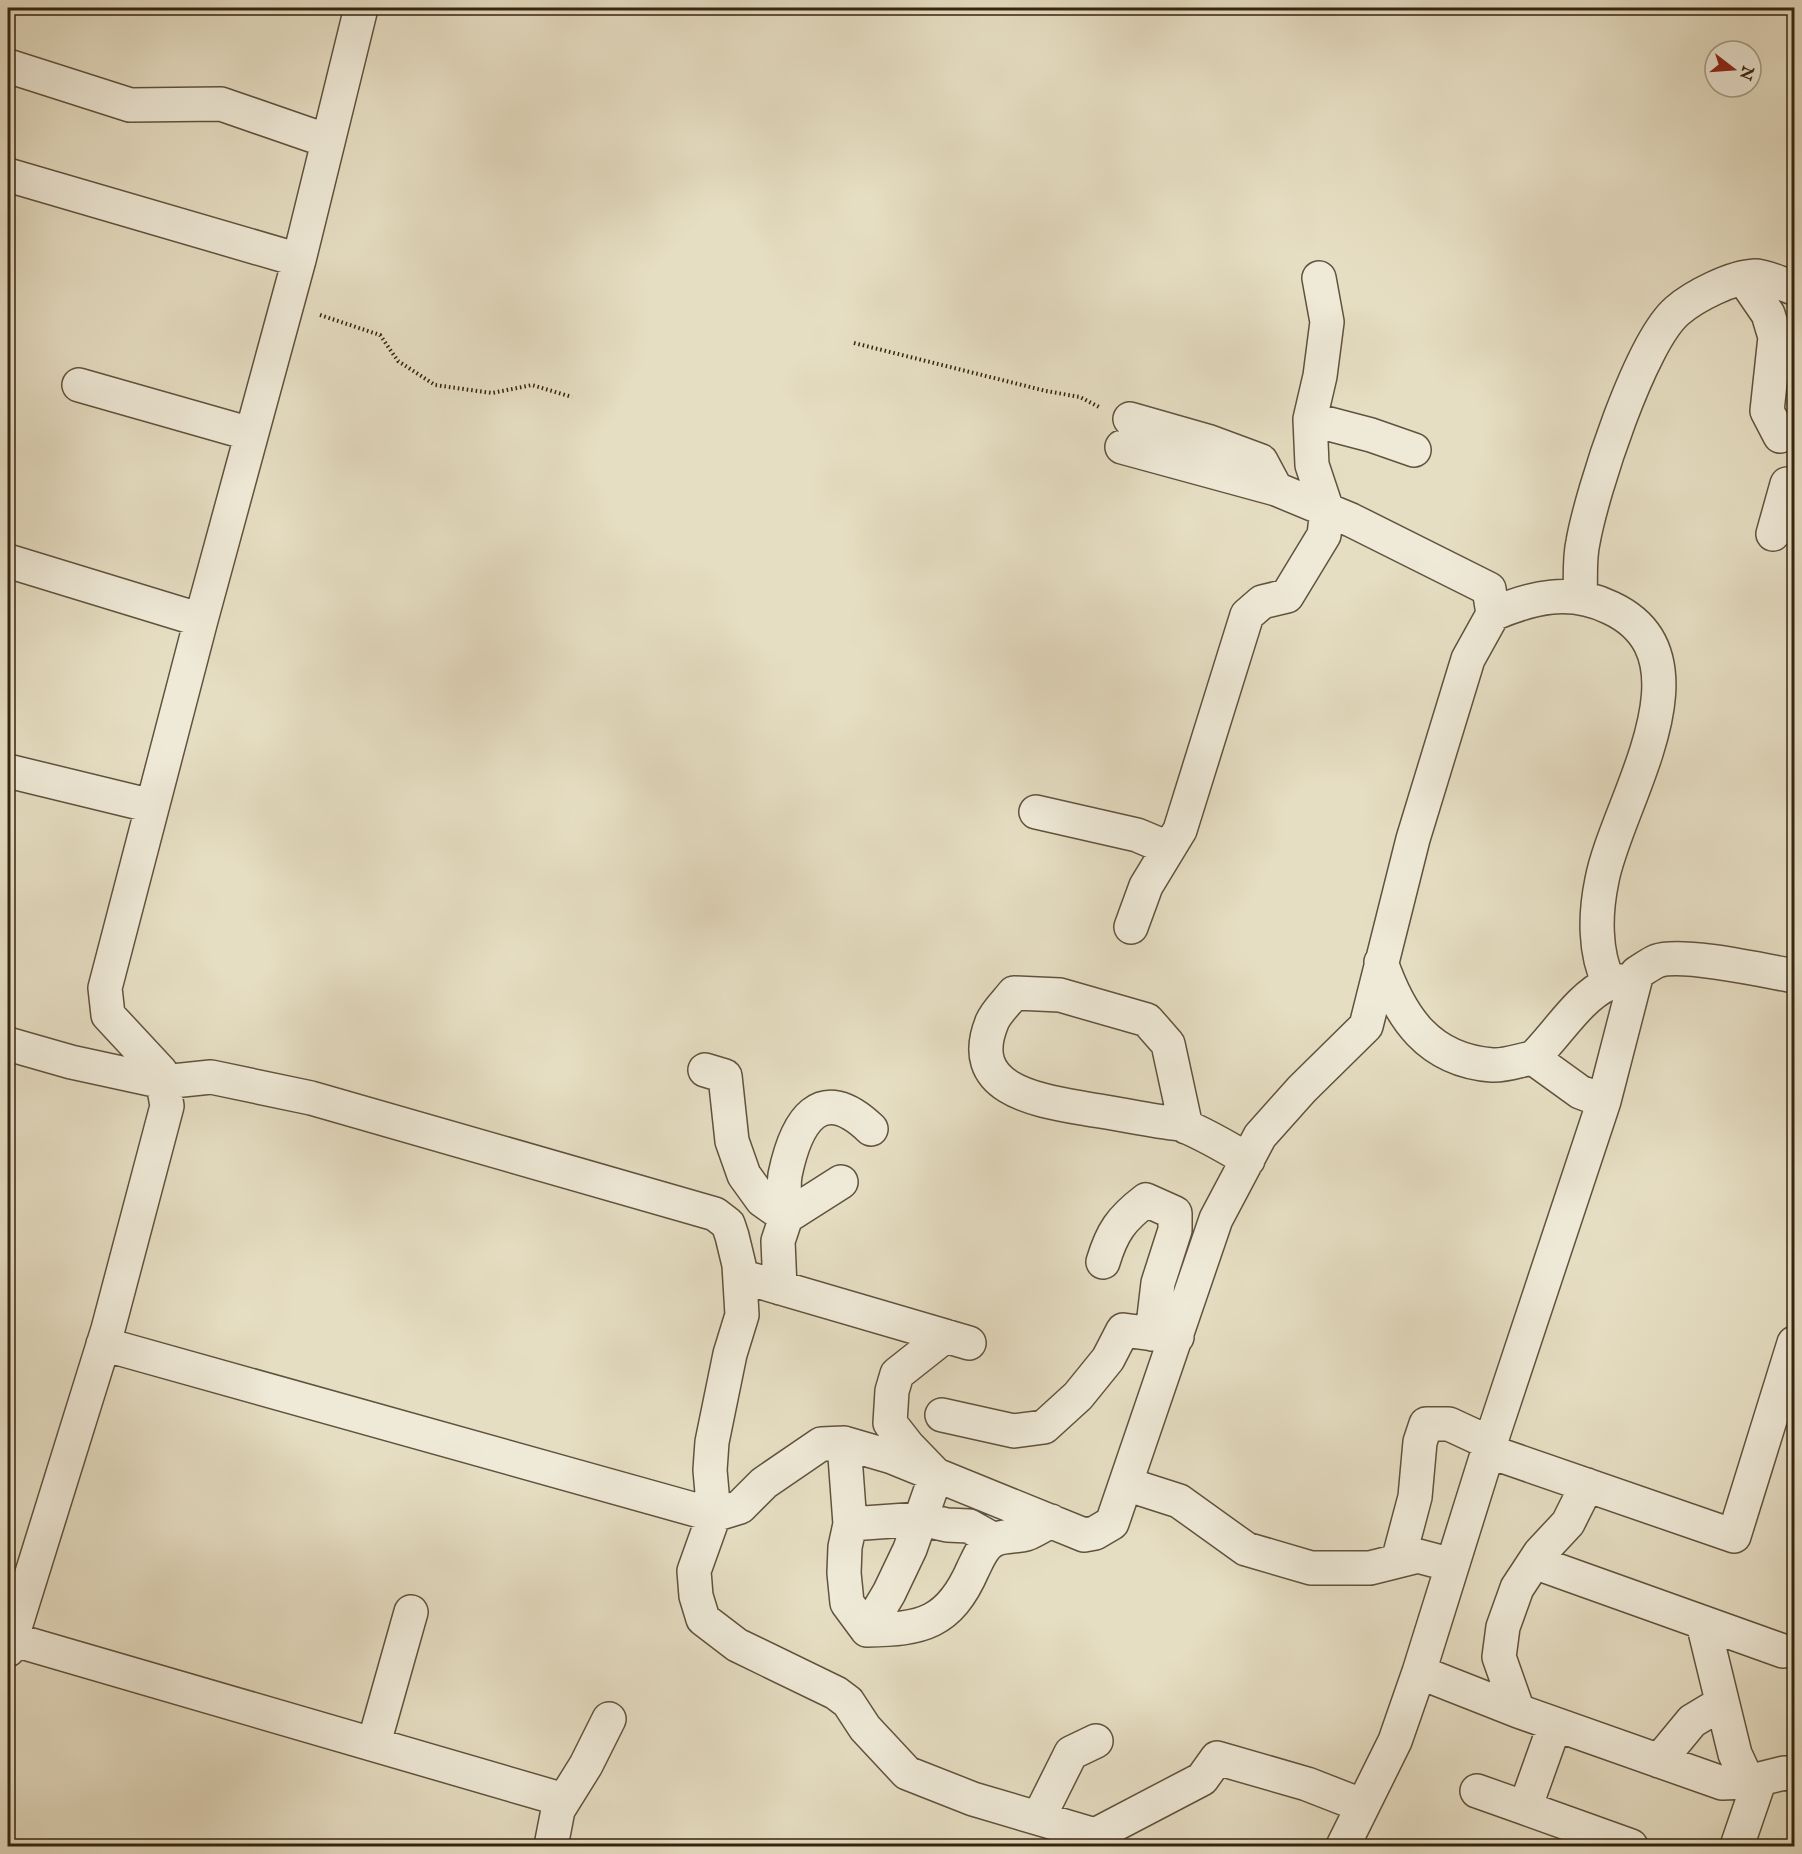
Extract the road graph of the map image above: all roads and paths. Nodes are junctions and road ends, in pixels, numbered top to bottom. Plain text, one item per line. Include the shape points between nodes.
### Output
1 (361, 8) edge
2 (8, 66) edge
3 (328, 141) junction
4 (8, 175) edge
5 (299, 260) junction
6 (1319, 278) dead end
7 (1744, 279) junction
8 (1794, 288) edge
9 (283, 318) junction
10 (854, 343) dead end
11 (79, 386) dead end
12 (572, 397) dead end
13 (1310, 419) junction
14 (1126, 433) joint
15 (251, 434) junction
16 (1780, 436) dead end
17 (1414, 450) dead end
18 (1794, 486) edge
19 (1327, 510) junction
20 (1773, 534) dead end
21 (8, 561) edge
22 (1580, 597) junction
23 (1493, 614) junction
24 (201, 620) junction
25 (8, 771) edge
26 (152, 806) junction
27 (1036, 812) dead end
28 (1168, 848) junction
29 (1131, 927) dead end
30 (1381, 962) junction
31 (1794, 976) edge
32 (1622, 981) junction
33 (1366, 1026) junction
34 (1417, 1032) junction
35 (8, 1044) edge
36 (1533, 1058) junction
37 (705, 1070) dead end
38 (163, 1082) junction
39 (1604, 1101) junction
40 (1186, 1127) junction
41 (871, 1129) dead end
42 (1248, 1160) junction
43 (841, 1182) dead end
44 (786, 1217) junction
45 (1102, 1262) dead end
46 (740, 1276) junction
47 (780, 1288) junction
48 (1164, 1335) junction
49 (1794, 1343) edge
50 (103, 1344) junction
51 (942, 1415) dead end
52 (844, 1443) junction
53 (1489, 1447) junction
54 (936, 1475) junction
55 (1126, 1484) junction
56 (1587, 1485) junction
57 (714, 1515) junction
58 (921, 1520) junction
59 (1051, 1521) junction
60 (850, 1524) junction
61 (994, 1540) junction
62 (1398, 1561) junction
63 (1534, 1562) junction
64 (1452, 1565) junction
65 (411, 1612) dead end
66 (1703, 1623) junction
67 (867, 1630) junction
68 (10, 1637) edge
69 (1783, 1651) dead end
70 (1419, 1672) junction
71 (1722, 1704) junction
72 (1518, 1711) junction
73 (609, 1719) dead end
74 (1555, 1724) junction
75 (1096, 1741) dead end
76 (374, 1743) junction
77 (1659, 1761) junction
78 (1794, 1774) edge
79 (1754, 1781) junction
80 (1477, 1791) dead end
81 (564, 1800) junction
82 (1361, 1805) junction
83 (1525, 1808) junction
84 (1039, 1817) junction
85 (551, 1846) edge
86 (1342, 1846) edge
87 (1631, 1846) edge
88 (1737, 1846) edge

1 - 3 street
2 - 3 street via 130,105 221,104
3 - 5 street
4 - 5 street
5 - 9 street
6 - 13 street via 1327,322
7 - 8 street via 1756,276
7 - 16 street via 1768,314 1775,337 1767,411
7 - 22 street via 1717,286 1676,311 1653,344 1622,413 1598,485 1582,543
9 - 12 path via 323,315 380,335 398,361 435,385 492,393 532,385
9 - 15 street
10 - 14 path via 1046,392 1080,397
11 - 15 street
13 - 17 street
13 - 19 street via 1312,465
14 - 19 street
15 - 24 street
18 - 20 street via 1787,484
19 - 23 street via 1489,589
19 - 28 street via 1324,535 1287,596 1263,602 1247,615 1180,830
21 - 24 street
22 - 23 street via 1535,598
22 - 32 street via 1628,616 1656,656 1659,702 1602,880 1598,946 1602,968
23 - 30 street via 1468,659 1413,839
24 - 26 street
25 - 26 street
26 - 38 street via 105,988 108,1015 161,1072
27 - 28 street via 1137,835
28 - 29 street via 1146,886
30 - 33 street
30 - 34 street via 1403,1013
31 - 32 street via 1718,962 1659,960
32 - 36 street via 1589,996
32 - 39 street
33 - 34 street
33 - 42 street via 1260,1136
34 - 36 street via 1438,1048 1466,1059 1493,1065
35 - 38 street
36 - 39 street via 1580,1092
37 - 44 street via 725,1076 732,1141 744,1175 762,1200
38 - 46 street via 211,1077 310,1098 696,1207 728,1224
38 - 50 street via 167,1106
39 - 53 street
40 - 40 street via 1050,1102 1009,1089 988,1066 985,1046 992,1020 1014,993 1060,995 1147,1020 1167,1044
40 - 42 street
41 - 44 street via 855,1114 836,1106 813,1112 801,1128 785,1177
42 - 48 street via 1216,1219
43 - 44 street
44 - 47 street via 778,1241
45 - 48 street via 1111,1236 1127,1214 1146,1200 1175,1213 1175,1230 1158,1282
46 - 47 street
46 - 57 street via 742,1315 712,1442
47 - 54 street via 957,1339 897,1374 892,1391 890,1423
48 - 51 street via 1123,1330 1108,1359 1078,1396 1044,1427 1014,1431
48 - 55 street
49 - 56 street via 1734,1536
50 - 57 street
50 - 68 street
52 - 54 street
52 - 57 street via 821,1444 782,1470 740,1507
52 - 60 street
53 - 56 street
53 - 62 street via 1449,1424 1426,1424 1420,1442 1415,1497
53 - 64 street
54 - 58 street
54 - 59 street
55 - 59 street via 1112,1523 1095,1533 1084,1535
55 - 62 street via 1179,1501 1246,1549 1311,1568 1370,1568
56 - 63 street via 1568,1523
57 - 84 street via 694,1571 703,1619 736,1645 848,1702 865,1728 907,1773 973,1799
58 - 60 street
58 - 61 street via 969,1526
58 - 67 street via 890,1593
59 - 61 street via 1027,1534
60 - 67 street via 844,1573 847,1603
61 - 67 street via 981,1551 951,1606 934,1621 904,1629
62 - 64 street via 1418,1556
63 - 66 street
63 - 72 street via 1517,1588 1503,1627 1499,1657
64 - 70 street
65 - 76 street
66 - 69 street
66 - 71 street
68 - 76 street
70 - 72 street
70 - 82 street via 1395,1742
71 - 77 street via 1692,1721
71 - 79 street via 1735,1754
72 - 74 street
73 - 81 street
74 - 77 street
74 - 83 street
75 - 84 street via 1071,1753
76 - 81 street
77 - 79 street via 1722,1783
78 - 79 street
79 - 88 street
80 - 83 street
81 - 85 street via 558,1810
82 - 84 street via 1307,1784 1217,1758 1203,1779 1095,1835
82 - 86 street
83 - 87 street

